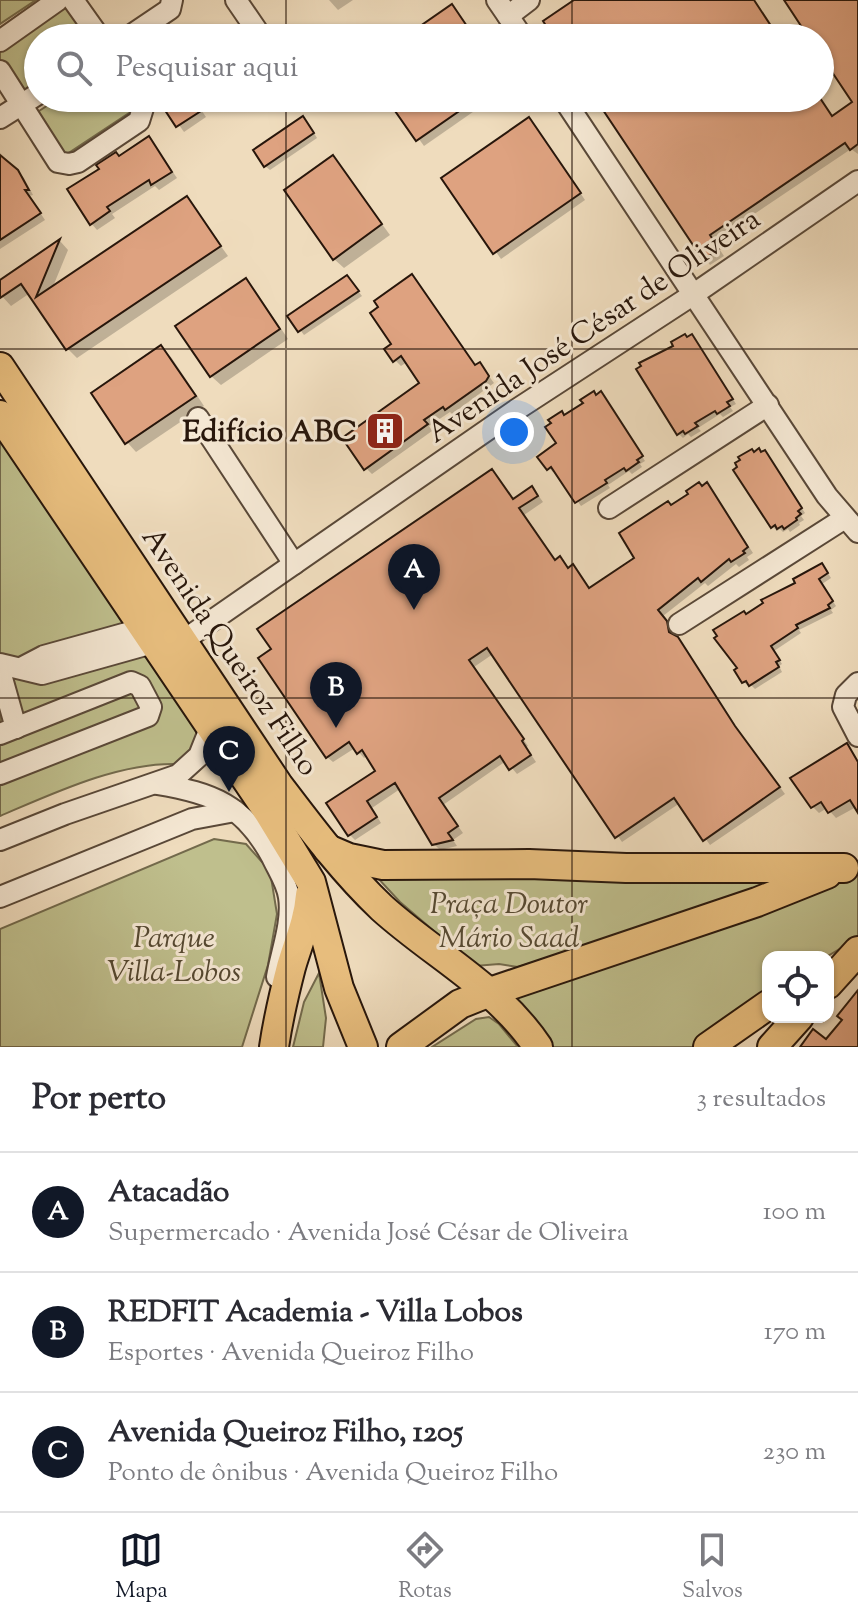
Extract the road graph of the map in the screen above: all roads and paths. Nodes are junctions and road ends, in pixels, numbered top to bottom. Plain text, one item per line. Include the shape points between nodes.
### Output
1 (58, 0) edge
2 (73, 0) edge
3 (172, 0) edge
4 (236, 0) edge
5 (529, 0) edge
6 (502, 8) edge
7 (24, 24) edge
8 (24, 24) edge
9 (90, 24) edge
10 (148, 24) edge
11 (252, 24) edge
12 (0, 41) edge
13 (0, 71) edge
14 (24, 94) edge
15 (24, 104) edge
16 (35, 112) edge
17 (142, 112) edge
18 (572, 112) edge
19 (0, 118) edge
20 (858, 181) edge
21 (694, 294) junction
22 (0, 367) edge
23 (768, 405) junction
24 (0, 415) edge
25 (198, 418) dead end
26 (609, 508) dead end
27 (851, 525) edge
28 (294, 564) junction
29 (679, 624) dead end
30 (162, 641) junction
31 (0, 664) edge
32 (0, 671) edge
33 (858, 683) edge
34 (211, 726) junction
35 (8, 731) edge
36 (858, 736) edge
37 (0, 774) edge
38 (157, 784) junction
39 (235, 811) junction
40 (0, 840) edge
41 (327, 849) junction
42 (853, 865) edge
43 (311, 882) junction
44 (0, 897) edge
45 (858, 945) edge
46 (858, 951) edge
47 (834, 960) edge
48 (834, 977) edge
49 (490, 992) junction
50 (762, 1009) edge
51 (280, 1014) junction
52 (794, 1023) edge
53 (274, 1047) edge
54 (363, 1047) edge
55 (401, 1047) edge
56 (538, 1047) edge
57 (708, 1047) edge
58 (772, 1047) edge

1 - 7 street
2 - 9 street
3 - 10 street via 170,9
4 - 11 street
5 - 6 street
8 - 12 street
13 - 14 street
15 - 19 street
16 - 17 street via 58,162 69,164 139,121
18 - 21 street
20 - 21 street, Avenida José César de Oliveira
21 - 23 street
21 - 28 street, Avenida José César de Oliveira
22 - 30 highway, Avenida Queiroz Filho
23 - 26 street
23 - 27 street
24 - 30 highway, Avenida Queiroz Filho
25 - 28 street
27 - 29 street
28 - 30 street, Avenida José César de Oliveira
30 - 31 street, Avenida José César de Oliveira via 44,656 21,668
30 - 34 highway, Avenida Queiroz Filho
30 - 41 highway, Avenida Queiroz Filho
32 - 35 street
33 - 36 street via 843,707
34 - 38 street via 191,766
34 - 43 highway, Avenida Queiroz Filho
35 - 37 street via 131,682 140,686 151,707 148,716
38 - 39 street via 195,790
38 - 40 street
39 - 44 street via 192,819
39 - 51 street via 254,829 289,896 273,994
41 - 42 highway via 383,865
41 - 49 highway, Avenida Queiroz Filho via 384,910
42 - 49 highway
43 - 51 highway via 305,926
43 - 54 highway, Avenida Queiroz Filho via 339,988
45 - 47 highway
46 - 48 highway
49 - 55 highway via 460,1004
49 - 56 highway, Avenida Queiroz Filho
50 - 57 highway
51 - 53 highway
52 - 58 highway

